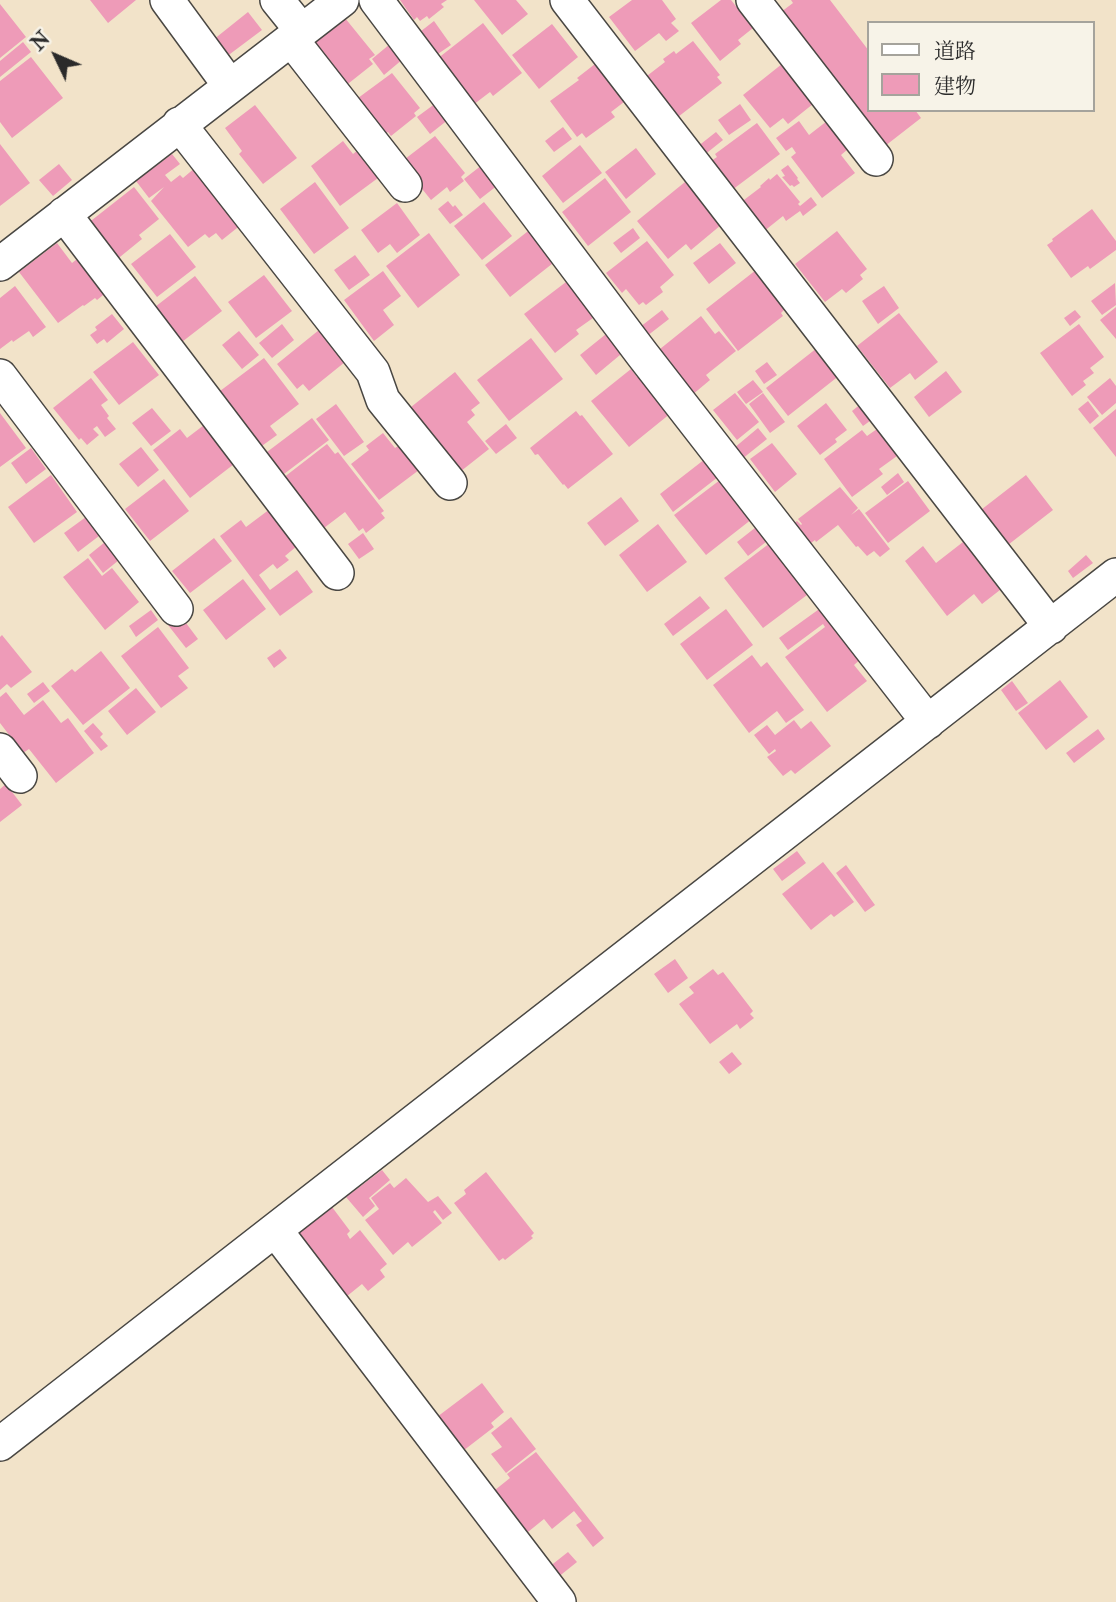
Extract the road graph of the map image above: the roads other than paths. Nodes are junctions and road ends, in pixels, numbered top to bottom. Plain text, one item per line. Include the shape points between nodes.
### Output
1 (167, 0) edge
2 (278, 0) edge
3 (342, 0) edge
4 (376, 0) edge
5 (567, 0) edge
6 (753, 0) edge
7 (296, 35) junction
8 (230, 86) junction
9 (180, 124) junction
10 (876, 159) dead end
11 (405, 185) dead end
12 (64, 214) junction
13 (0, 263) edge
14 (0, 376) edge
15 (450, 483) dead end
16 (338, 573) dead end
17 (1116, 575) edge
18 (176, 609) dead end
19 (1051, 627) junction
20 (929, 722) junction
21 (0, 750) edge
22 (20, 776) dead end
23 (276, 1231) junction
24 (0, 1444) edge
25 (559, 1602) edge

1 - 8 street
2 - 7 street
3 - 7 street
4 - 20 street via 642,354
5 - 19 street
6 - 10 street
7 - 8 street
7 - 11 street
8 - 9 street
9 - 12 street
9 - 15 street via 373,372 383,400
12 - 13 street
12 - 16 street
14 - 18 street
17 - 19 street
19 - 20 street
20 - 23 street
21 - 22 street
23 - 24 street
23 - 25 street

